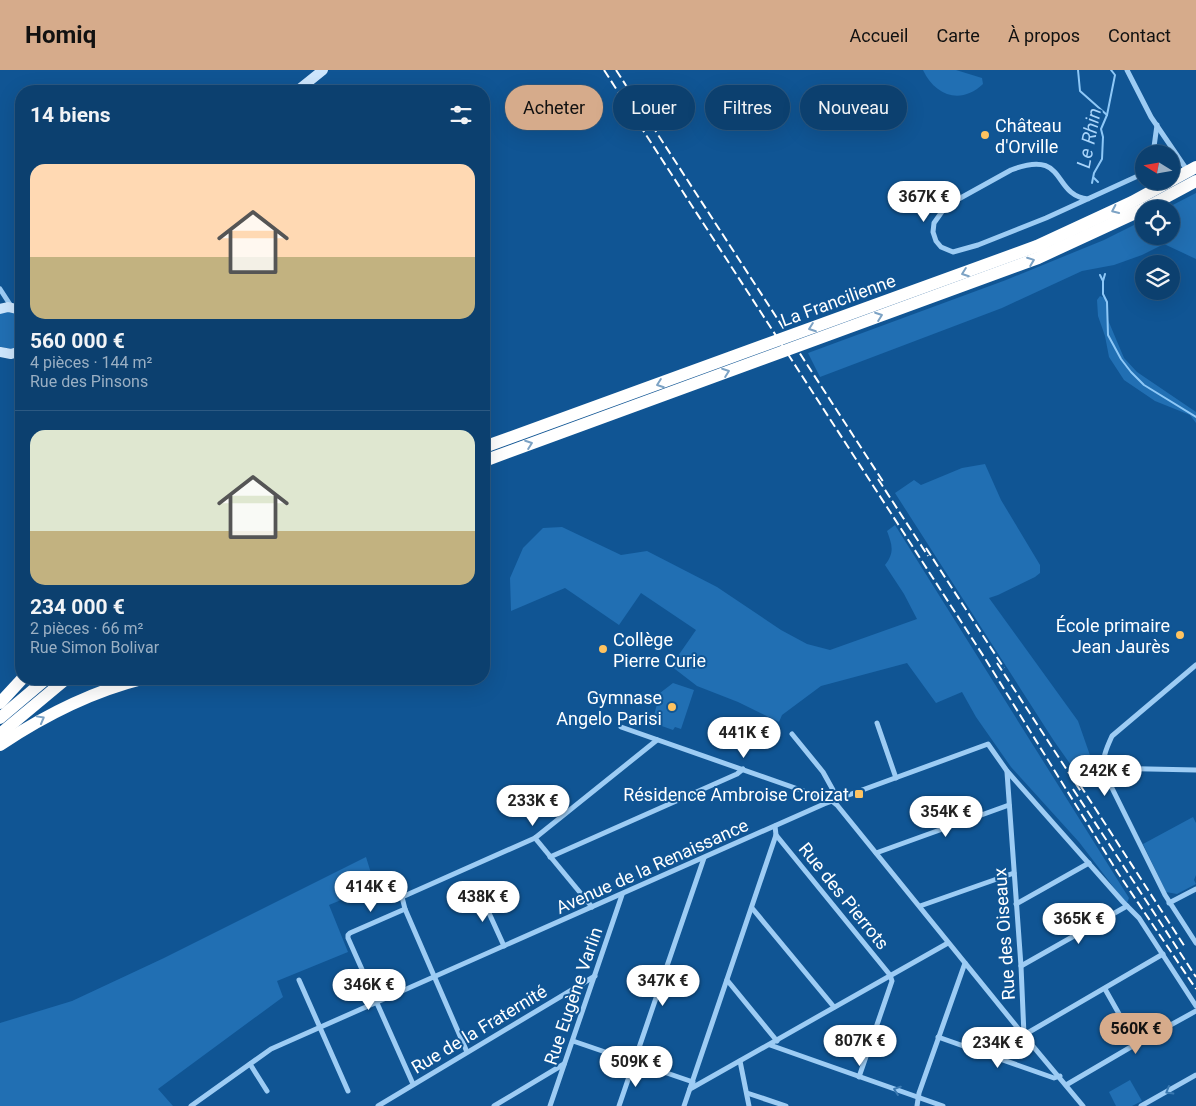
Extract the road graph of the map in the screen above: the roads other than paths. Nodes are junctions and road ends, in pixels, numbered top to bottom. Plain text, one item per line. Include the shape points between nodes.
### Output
1 (323, 70) edge
2 (1127, 70) edge
3 (304, 85) edge
4 (1157, 125) junction
5 (1154, 145) edge
6 (1195, 168) edge
7 (1135, 176) edge
8 (1196, 181) edge
9 (1180, 183) edge
10 (1180, 185) edge
11 (1196, 185) edge
12 (1166, 190) edge
13 (1171, 190) edge
14 (1088, 198) junction
15 (1157, 200) edge
16 (1135, 213) edge
17 (0, 289) edge
18 (15, 305) edge
19 (15, 307) edge
20 (0, 309) edge
21 (490, 445) edge
22 (490, 459) edge
23 (1195, 666) edge
24 (1196, 673) edge
25 (16, 685) edge
26 (39, 685) edge
27 (59, 685) edge
28 (120, 685) edge
29 (0, 703) edge
30 (0, 718) edge
31 (878, 723) dead end
32 (621, 728) dead end
33 (0, 734) edge
34 (792, 734) dead end
35 (656, 740) junction
36 (0, 745) edge
37 (1103, 768) junction
38 (743, 769) junction
39 (1196, 770) edge
40 (1007, 771) junction
41 (896, 778) junction
42 (835, 800) junction
43 (1009, 805) junction
44 (775, 826) junction
45 (776, 835) junction
46 (535, 838) junction
47 (876, 853) junction
48 (550, 857) junction
49 (704, 858) junction
50 (1088, 863) junction
51 (1014, 873) junction
52 (1196, 888) edge
53 (479, 891) dead end
54 (622, 895) junction
55 (1169, 903) junction
56 (1016, 904) junction
57 (920, 906) junction
58 (1127, 906) junction
59 (592, 907) junction
60 (752, 908) junction
61 (405, 909) junction
62 (948, 943) junction
63 (1196, 943) edge
64 (504, 946) junction
65 (1163, 954) junction
66 (965, 963) junction
67 (1021, 966) junction
68 (890, 975) junction
69 (436, 976) junction
70 (595, 976) junction
71 (299, 980) dead end
72 (727, 980) junction
73 (1105, 988) junction
74 (376, 1002) junction
75 (1196, 1006) edge
76 (834, 1007) junction
77 (1196, 1011) edge
78 (320, 1028) junction
79 (1024, 1035) junction
80 (938, 1037) junction
81 (573, 1041) junction
82 (777, 1041) junction
83 (1136, 1044) junction
84 (770, 1045) junction
85 (467, 1052) junction
86 (740, 1061) junction
87 (634, 1063) junction
88 (250, 1064) junction
89 (564, 1064) junction
90 (1196, 1075) edge
91 (1060, 1076) junction
92 (859, 1077) junction
93 (692, 1082) junction
94 (414, 1084) junction
95 (1066, 1085) junction
96 (690, 1089) junction
97 (267, 1091) dead end
98 (348, 1091) dead end
99 (747, 1093) junction
100 (918, 1098) junction
101 (191, 1106) edge
102 (378, 1106) edge
103 (494, 1106) edge
104 (550, 1106) edge
105 (619, 1106) edge
106 (684, 1106) edge
107 (749, 1106) edge
108 (786, 1106) edge
109 (917, 1106) edge
110 (943, 1106) edge
111 (1084, 1106) edge
112 (1141, 1106) edge

1 - 3 street
2 - 4 street
4 - 5 street
4 - 11 street
6 - 9 highway, La Francilienne
7 - 14 street
8 - 10 highway, La Francilienne
12 -> 21 highway, La Francilienne via 1037,246
13 - 15 highway, La Francilienne
14 - 14 street via 1077,198 1047,165 1022,166 946,206 934,223 936,241 953,252 978,245
22 -> 16 highway, La Francilienne via 1038,258
17 - 18 street
19 - 20 street
23 - 24 street
23 - 37 street via 1112,736
25 - 29 highway
26 - 30 highway
27 - 33 highway
36 -> 28 highway via 40,719
31 - 41 street
32 - 35 street
34 - 42 street via 823,772
35 - 38 street
35 - 46 street
37 - 39 street
37 - 55 street
38 - 42 street
38 - 48 street
40 - 41 street, Avenue de la Renaissance via 988,744
40 - 43 street, Rue des Oiseaux
40 - 50 street
41 - 42 street, Avenue de la Renaissance
42 - 44 street, Avenue de la Renaissance
42 - 47 street
43 - 47 street
43 - 51 street, Rue des Oiseaux
44 - 45 street
44 - 49 street, Avenue de la Renaissance
45 - 60 street
45 - 68 street, Rue des Pierrots
46 - 48 street
46 - 61 street via 402,897
47 - 57 street
48 - 59 street
49 - 54 street, Avenue de la Renaissance
49 - 87 street
50 - 56 street
50 - 58 street
51 - 56 street, Rue des Oiseaux
51 - 57 street
52 - 55 street
53 - 64 street
54 - 59 street, Avenue de la Renaissance
54 - 70 street, Rue Eugène Varlin
55 - 63 street
56 - 67 street, Rue des Oiseaux
57 - 62 street
58 - 65 street
58 - 67 street
59 - 64 street, Avenue de la Renaissance
60 - 72 street
60 - 76 street
61 - 69 street
61 - 74 street via 348,934
62 - 66 street
62 - 68 street
64 - 69 street, Avenue de la Renaissance
65 - 73 street
65 - 75 street
66 - 79 street
66 - 80 street
67 - 79 street, Rue des Oiseaux
68 - 76 street
68 - 92 street via 892,981
69 - 74 street, Avenue de la Renaissance
69 - 85 street via 436,983
70 - 81 street, Rue Eugène Varlin
70 - 85 street, Rue de la Fraternité
71 - 78 street
72 - 82 street
72 - 93 street
73 - 79 street
73 - 83 street
74 - 78 street, Avenue de la Renaissance
74 - 94 street
76 - 82 street
77 - 83 street
78 - 88 street, Avenue de la Renaissance via 271,1049
78 - 98 street
79 - 91 street
80 - 91 street via 1054,1078
80 - 100 street
81 - 87 street
81 - 89 street, Rue Eugène Varlin
82 - 84 street
83 - 95 street
84 - 86 street
84 - 92 street
85 - 94 street, Rue de la Fraternité
86 - 96 street
86 - 99 street
87 - 93 street
87 - 105 street
88 - 97 street
88 - 101 street, Avenue de la Renaissance
89 - 103 street
89 - 104 street, Rue Eugène Varlin
90 -> 112 street
91 - 95 street
100 -> 92 street
93 - 96 street
94 - 102 street, Rue de la Fraternité
95 - 111 street
96 - 106 street
99 - 107 street
99 - 108 street
100 - 109 street
100 - 110 street

